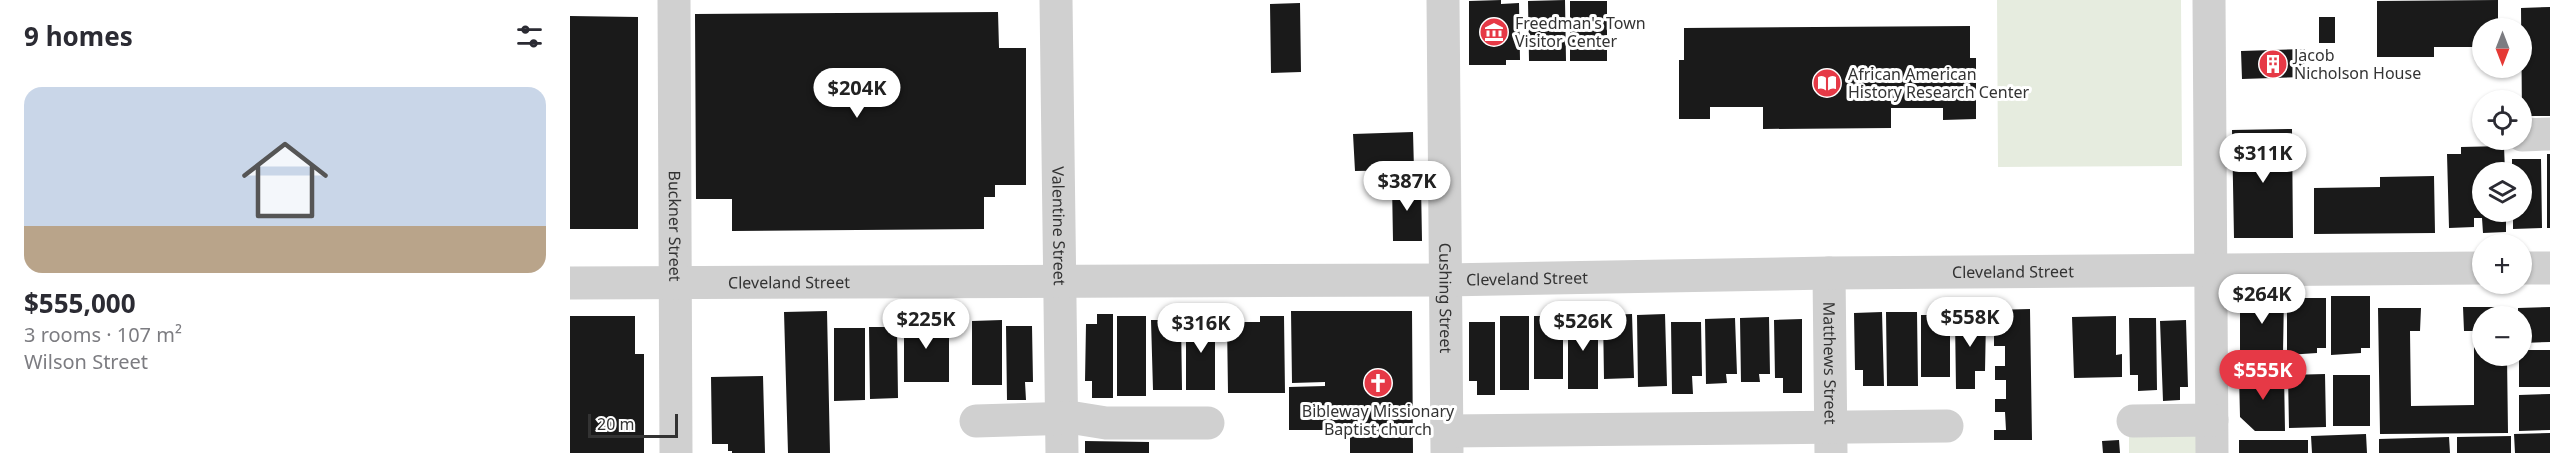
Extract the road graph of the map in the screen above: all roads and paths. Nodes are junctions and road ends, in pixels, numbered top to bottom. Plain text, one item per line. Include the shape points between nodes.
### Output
1 (674, 0) edge
2 (1056, 0) edge
3 (1443, 0) edge
4 (2209, 0) edge
5 (2550, 134) edge
6 (2532, 135) edge
7 (2472, 268) edge
8 (2532, 268) edge
9 (2550, 268) edge
10 (2211, 269) junction
11 (1829, 273) junction
12 (1445, 280) junction
13 (1059, 281) junction
14 (676, 283) junction
15 (570, 284) edge
16 (1061, 418) junction
17 (2212, 420) junction
18 (976, 421) dead end
19 (2133, 421) dead end
20 (1208, 423) dead end
21 (1947, 426) dead end
22 (1831, 440) edge
23 (1447, 442) edge
24 (676, 453) edge
25 (1062, 453) edge
26 (2212, 453) edge

1 - 14 street, Buckner Street
2 - 13 street, Valentine Street
3 - 12 street, Cushing Street
4 - 10 street
5 - 6 street
7 - 10 street, Cleveland Street
8 - 9 street
10 - 11 street, Cleveland Street
10 - 17 street
11 - 12 street, Cleveland Street
11 - 22 street, Matthews Street
12 - 13 street, Cleveland Street
12 - 23 street, Cushing Street
13 - 14 street, Cleveland Street
13 - 16 street, Valentine Street
14 - 15 street, Cleveland Street
14 - 24 street, Buckner Street
16 - 18 street
16 - 20 street via 1106,423
16 - 25 street, Valentine Street
17 - 19 street
17 - 26 street
21 - 22 street
22 - 23 street

